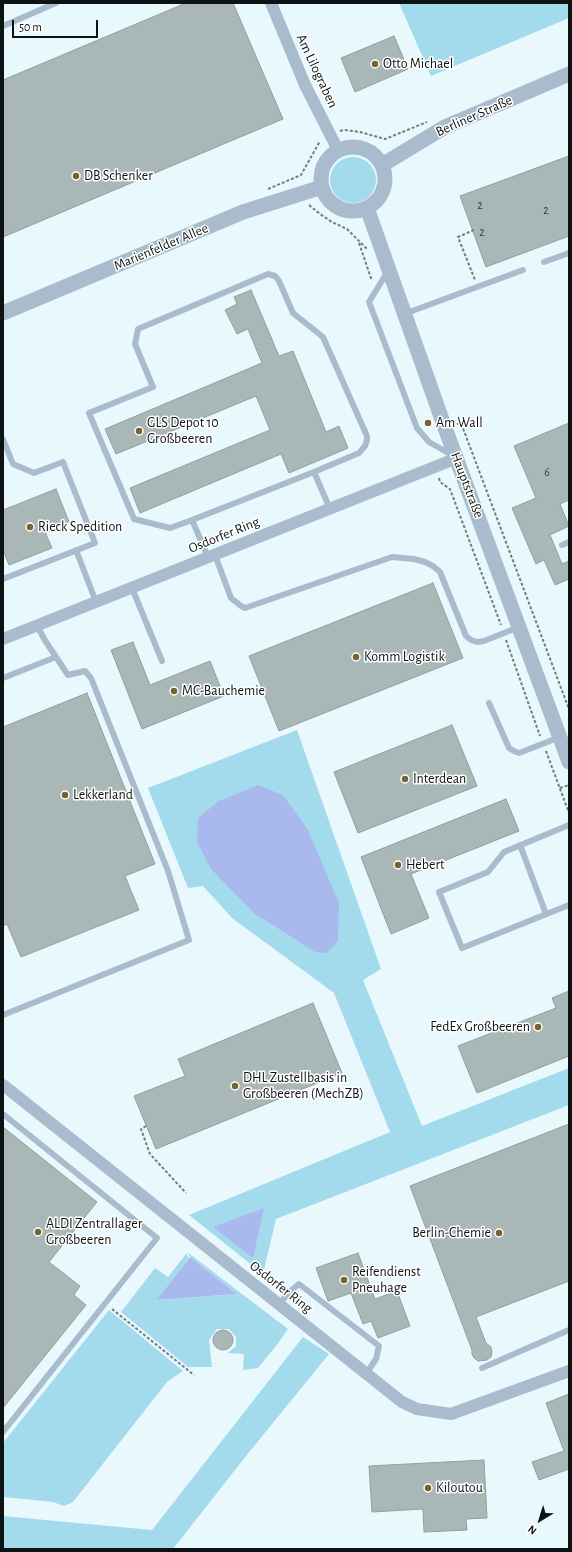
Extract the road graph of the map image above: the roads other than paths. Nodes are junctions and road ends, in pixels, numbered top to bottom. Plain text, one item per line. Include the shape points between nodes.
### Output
1 (56, 3) edge
2 (271, 3) edge
3 (3, 26) edge
4 (569, 74) edge
5 (338, 150) junction
6 (382, 164) junction
7 (322, 187) junction
8 (367, 208) junction
9 (569, 252) edge
10 (544, 262) dead end
11 (388, 270) junction
12 (523, 270) dead end
13 (3, 313) edge
14 (404, 314) junction
15 (3, 439) edge
16 (457, 458) junction
17 (314, 472) junction
18 (330, 509) junction
19 (192, 520) junction
20 (569, 542) edge
21 (562, 545) dead end
22 (76, 550) junction
23 (212, 556) junction
24 (3, 579) edge
25 (132, 588) junction
26 (96, 602) junction
27 (36, 626) junction
28 (520, 627) junction
29 (3, 639) edge
30 (56, 657) junction
31 (162, 661) dead end
32 (3, 678) edge
33 (489, 703) dead end
34 (560, 737) junction
35 (569, 761) edge
36 (569, 825) edge
37 (520, 845) junction
38 (569, 905) edge
39 (546, 914) junction
40 (3, 1015) edge
41 (3, 1085) edge
42 (3, 1114) edge
43 (279, 1305) junction
44 (569, 1330) edge
45 (482, 1368) dead end
46 (569, 1371) edge
47 (366, 1374) junction
48 (3, 1432) edge

1 - 3 lane
2 - 5 street, Am Lilograben via 305,84
4 - 6 street, Berliner Straße via 445,127
5 - 6 street via 350,147 363,148
5 - 7 street via 329,156 323,166
6 - 8 street via 385,184 378,198
7 - 8 street via 328,199 339,208
7 - 13 street, Marienfelder Allee via 243,212
8 - 11 street, Hauptstraße
9 - 10 lane
11 - 14 street, Hauptstraße
11 - 16 lane via 369,302 417,428 429,442
12 - 14 lane
14 - 16 street, Hauptstraße
15 - 22 lane via 13,464 34,473 63,462 95,543
16 - 18 street, Osdorfer Ring
16 - 28 street, Hauptstraße
17 - 18 lane
17 - 19 lane
17 - 19 lane via 359,453 365,446 367,436 323,337 293,313 279,281 275,276 268,274 138,329 134,344 153,387 90,413 134,519 170,528
18 - 23 street, Osdorfer Ring
19 - 23 lane
20 - 21 lane
22 - 24 lane
22 - 26 lane
23 - 25 street, Osdorfer Ring
23 - 28 lane via 231,598 245,608 392,557 414,559 440,572 466,636 471,640 484,641
25 - 26 street, Osdorfer Ring
25 - 31 lane
26 - 27 street, Osdorfer Ring
27 - 29 street, Osdorfer Ring
27 - 30 lane
28 - 34 street, Hauptstraße
30 - 32 lane
30 - 40 lane via 68,675 85,671 91,678 168,871 189,940
33 - 34 lane via 509,748 514,751 519,753
34 - 35 street, Hauptstraße
36 - 37 lane
37 - 39 lane
37 - 39 lane via 504,852 488,872 439,892 462,948
38 - 39 lane
41 - 43 street, Osdorfer Ring
42 - 48 lane via 157,1238
43 - 47 street, Osdorfer Ring
43 - 47 lane via 299,1284 379,1346 376,1359
44 - 45 lane
46 - 47 street, Osdorfer Ring via 451,1414 417,1409 402,1402

